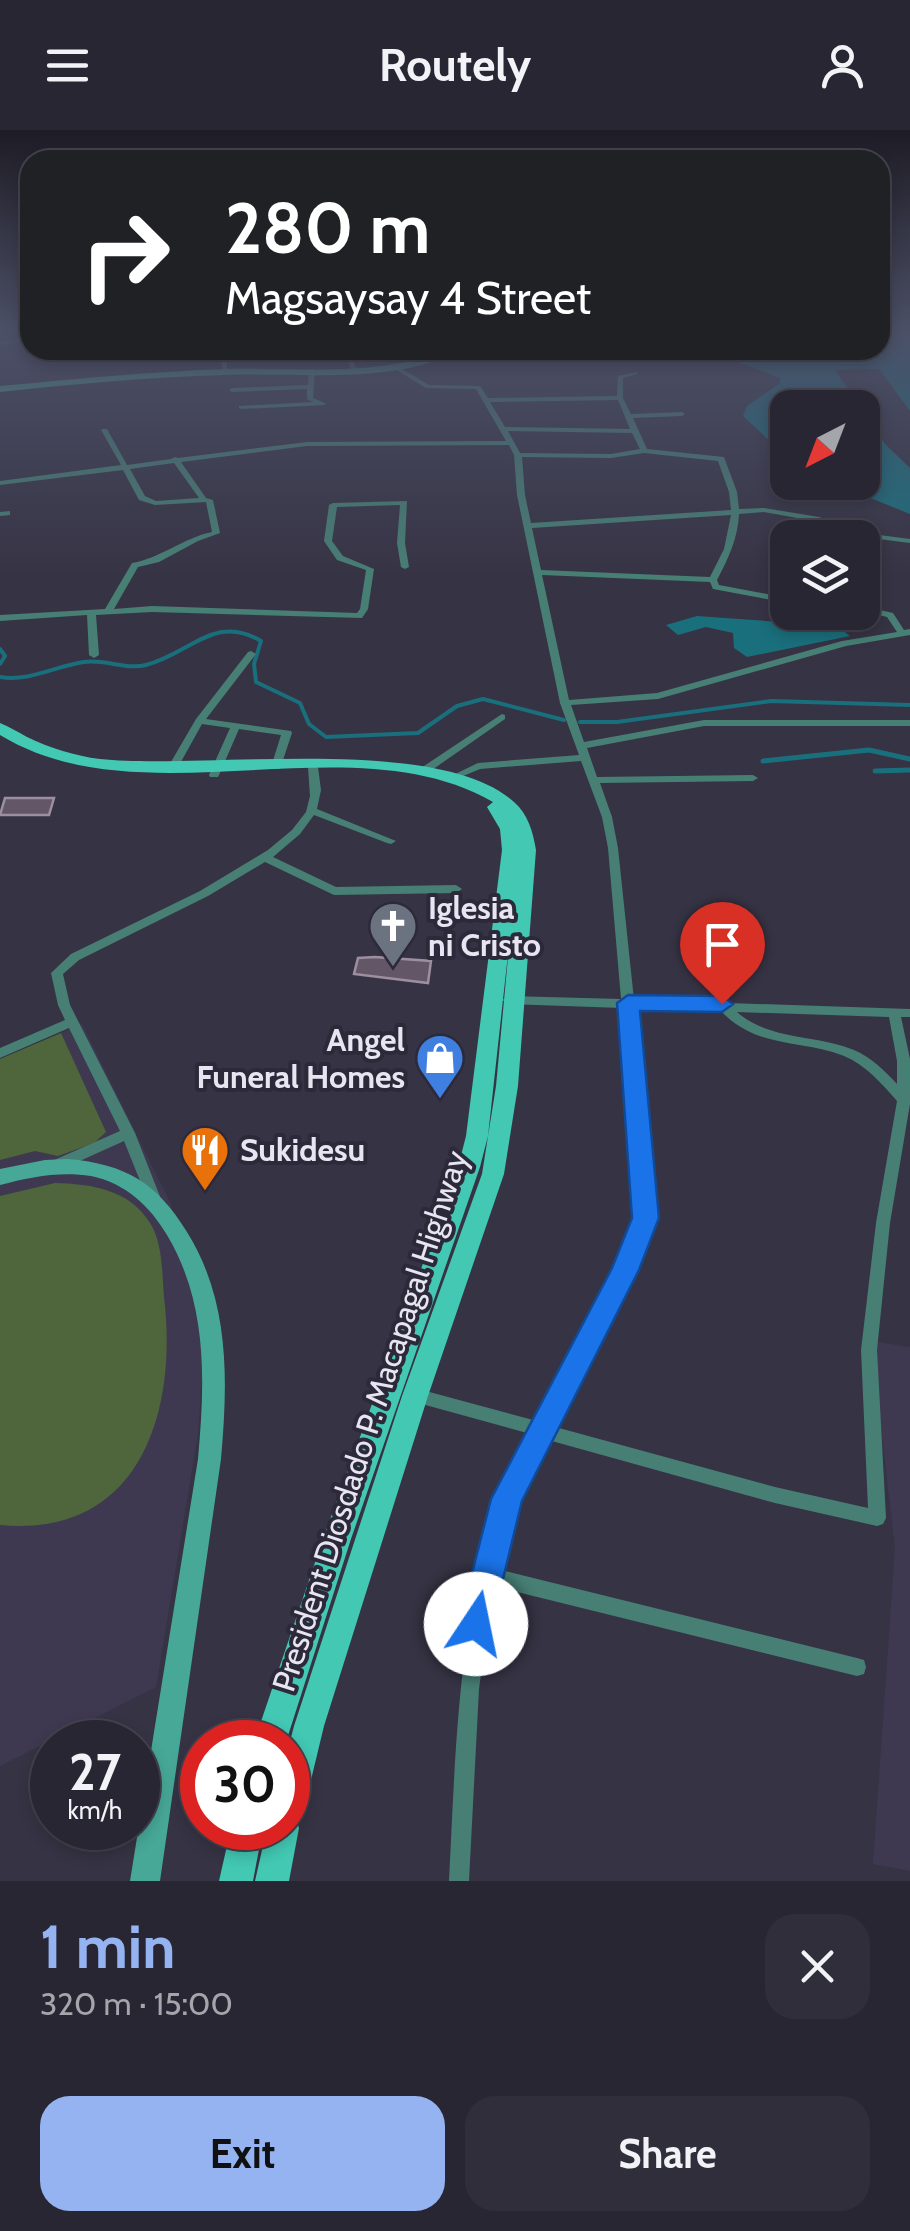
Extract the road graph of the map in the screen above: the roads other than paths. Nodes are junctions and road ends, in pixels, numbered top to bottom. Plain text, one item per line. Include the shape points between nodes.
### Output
1 (495, 415) edge
2 (663, 415) edge
3 (630, 416) joint
4 (105, 430) dead end
5 (635, 431) junction
6 (511, 442) junction
7 (644, 451) junction
8 (175, 460) junction
9 (123, 467) junction
10 (0, 484) edge
11 (204, 500) junction
12 (735, 510) junction
13 (528, 526) junction
14 (910, 541) edge
15 (405, 566) dead end
16 (538, 572) junction
17 (713, 580) junction
18 (770, 598) edge
19 (91, 612) junction
20 (108, 612) junction
21 (880, 612) edge
22 (0, 618) edge
23 (905, 631) edge
24 (250, 654) dead end
25 (94, 655) dead end
26 (565, 703) junction
27 (502, 717) dead end
28 (199, 721) junction
29 (910, 723) edge
30 (236, 726) junction
31 (0, 728) edge
32 (0, 742) edge
33 (584, 752) junction
34 (79, 765) junction
35 (172, 767) junction
36 (276, 767) junction
37 (425, 770) junction
38 (215, 771) junction
39 (313, 771) junction
40 (456, 776) junction
41 (753, 778) dead end
42 (594, 780) junction
43 (312, 811) junction
44 (390, 841) dead end
45 (264, 857) junction
46 (456, 888) dead end
47 (504, 1000) junction
48 (628, 1003) junction
49 (722, 1004) junction
50 (894, 1012) junction
51 (910, 1013) edge
52 (71, 1022) junction
53 (0, 1053) edge
54 (906, 1109) edge
55 (128, 1134) junction
56 (57, 1166) junction
57 (0, 1177) edge
58 (154, 1200) junction
59 (390, 1388) junction
60 (415, 1396) junction
61 (538, 1430) junction
62 (485, 1575) junction
63 (857, 1666) dead end
64 (277, 1720) edge
65 (310, 1723) edge
66 (242, 1850) edge
67 (279, 1850) edge
68 (146, 1881) edge
69 (236, 1881) edge
70 (272, 1881) edge
71 (459, 1881) edge

1 - 6 street
2 - 3 street
3 - 5 street
4 - 9 street
5 - 6 street
5 - 7 street
6 - 7 street via 611,456
6 - 8 street via 307,444
6 - 13 street
7 - 12 street via 721,459
8 - 9 street
8 - 11 street
9 - 10 street
9 - 11 street via 145,500
11 - 20 street via 213,505 216,532 151,565 135,566
12 - 13 street
12 - 14 street via 816,519
12 - 17 street via 734,541
13 - 16 street
15 - 20 street via 404,503 333,505 328,541 340,558 370,569 358,616
16 - 17 street
16 - 26 street
17 - 18 street via 727,592
19 - 20 street
19 - 22 street
19 - 25 street
21 - 23 street
23 - 26 street via 658,696
24 - 28 street
26 - 33 street
27 - 37 street
28 - 30 street
28 - 35 street
29 - 33 street via 704,724
30 - 36 street via 289,734
30 - 38 street
31 - 34 main road, President Diosdado P. Macapagal Highway
32 - 34 main road, President Diosdado P. Macapagal Highway via 29,756
33 - 40 street via 478,766
33 - 42 street
34 - 35 main road, President Diosdado P. Macapagal Highway
34 - 38 main road, President Diosdado P. Macapagal Highway via 118,774
35 - 38 main road, President Diosdado P. Macapagal Highway
36 - 38 main road, President Diosdado P. Macapagal Highway
36 - 39 main road, President Diosdado P. Macapagal Highway
37 - 39 main road, President Diosdado P. Macapagal Highway
37 - 40 main road, President Diosdado P. Macapagal Highway
38 - 39 main road, President Diosdado P. Macapagal Highway
39 - 43 street
39 - 47 main road, President Diosdado P. Macapagal Highway via 435,779 482,797 502,816 511,850
40 - 47 main road, President Diosdado P. Macapagal Highway via 505,802 524,828 527,850
41 - 42 street
42 - 48 street via 614,848
43 - 44 street
43 - 45 street
45 - 46 street via 334,891
45 - 52 street via 63,965 56,986
47 - 48 street
47 - 59 main road, President Diosdado P. Macapagal Highway via 478,1136
47 - 60 main road, President Diosdado P. Macapagal Highway via 507,1086 493,1174
48 - 49 street
48 - 61 street via 646,1218
49 - 50 street
49 - 54 street via 764,1036 851,1054 880,1073
50 - 51 street
50 - 54 street
52 - 53 street
52 - 55 street
54 - 61 street via 882,1223 869,1350 877,1518
55 - 56 street
55 - 58 street
56 - 57 street
56 - 58 street via 112,1173
58 - 68 street via 195,1264 214,1345 205,1480
59 - 60 street
59 - 64 main road, President Diosdado P. Macapagal Highway
60 - 61 street
60 - 65 main road, President Diosdado P. Macapagal Highway
61 - 62 street via 507,1499
62 - 63 street
62 - 71 street via 469,1679
66 - 69 main road
67 - 70 main road

